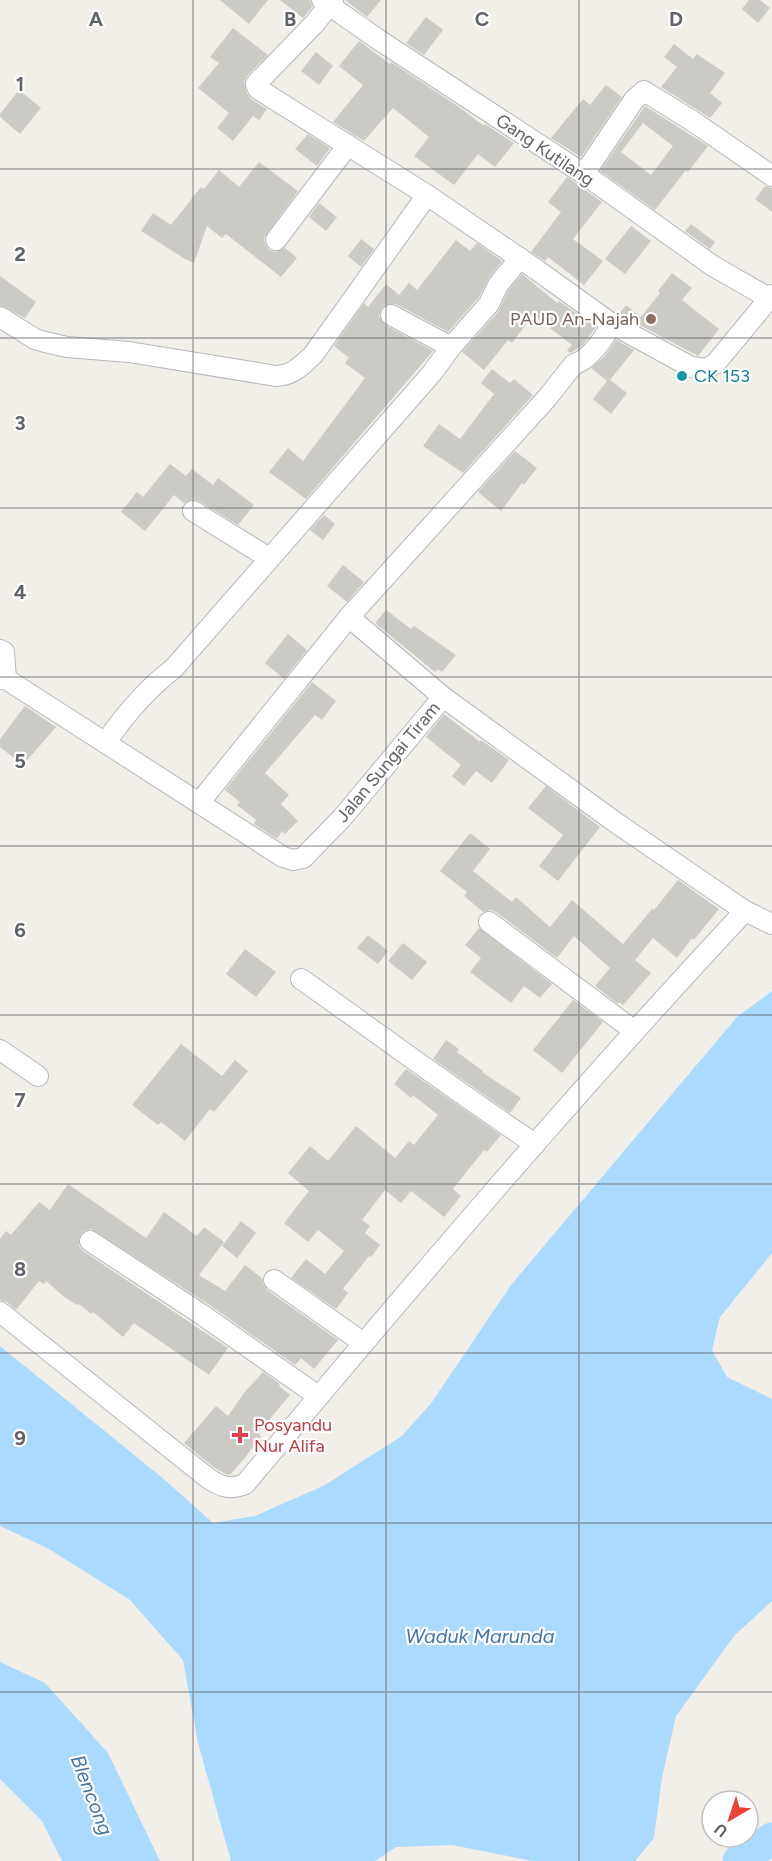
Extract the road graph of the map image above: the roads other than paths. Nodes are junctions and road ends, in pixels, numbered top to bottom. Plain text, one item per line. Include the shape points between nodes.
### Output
1 (328, 2) edge
2 (348, 145) junction
3 (584, 174) junction
4 (772, 176) edge
5 (427, 195) junction
6 (276, 240) dead end
7 (519, 258) junction
8 (771, 297) edge
9 (391, 315) dead end
10 (0, 317) edge
11 (612, 324) junction
12 (451, 347) junction
13 (193, 511) dead end
14 (270, 558) junction
15 (350, 617) junction
16 (0, 650) edge
17 (3, 679) edge
18 (443, 697) junction
19 (106, 742) junction
20 (199, 802) junction
21 (745, 911) junction
22 (489, 922) dead end
23 (772, 924) edge
24 (301, 979) dead end
25 (633, 1030) junction
26 (0, 1050) edge
27 (38, 1076) dead end
28 (535, 1144) junction
29 (90, 1241) dead end
30 (274, 1280) dead end
31 (0, 1312) edge
32 (362, 1342) junction
33 (318, 1396) junction

1 - 2 street via 315,22 256,84 258,89
1 - 3 street, Gang Kutilang via 376,38
2 - 5 street
2 - 6 street
3 - 4 street via 644,91
3 - 8 street, Gang Kutilang via 713,266
5 - 7 street
5 - 10 street via 313,355 286,375 67,347 35,339
7 - 11 street
7 - 12 street via 489,304
8 - 11 street via 715,364 706,369 691,367
9 - 12 street
11 - 15 street
12 - 14 street
13 - 14 street
14 - 19 street via 174,668 133,704
15 - 18 street
15 - 20 street
16 - 17 street via 4,652
17 - 19 street, Jalan Sungai Tiram
18 - 20 street, Jalan Sungai Tiram via 342,819 299,860 284,857
18 - 21 street, Jalan Sungai Tiram
19 - 20 street, Jalan Sungai Tiram
21 - 23 street, Jalan Sungai Tiram
21 - 25 street
22 - 25 street
24 - 28 street
25 - 28 street
26 - 27 street
28 - 32 street
29 - 33 street
30 - 32 street
31 - 33 street via 221,1486 245,1484
32 - 33 street

